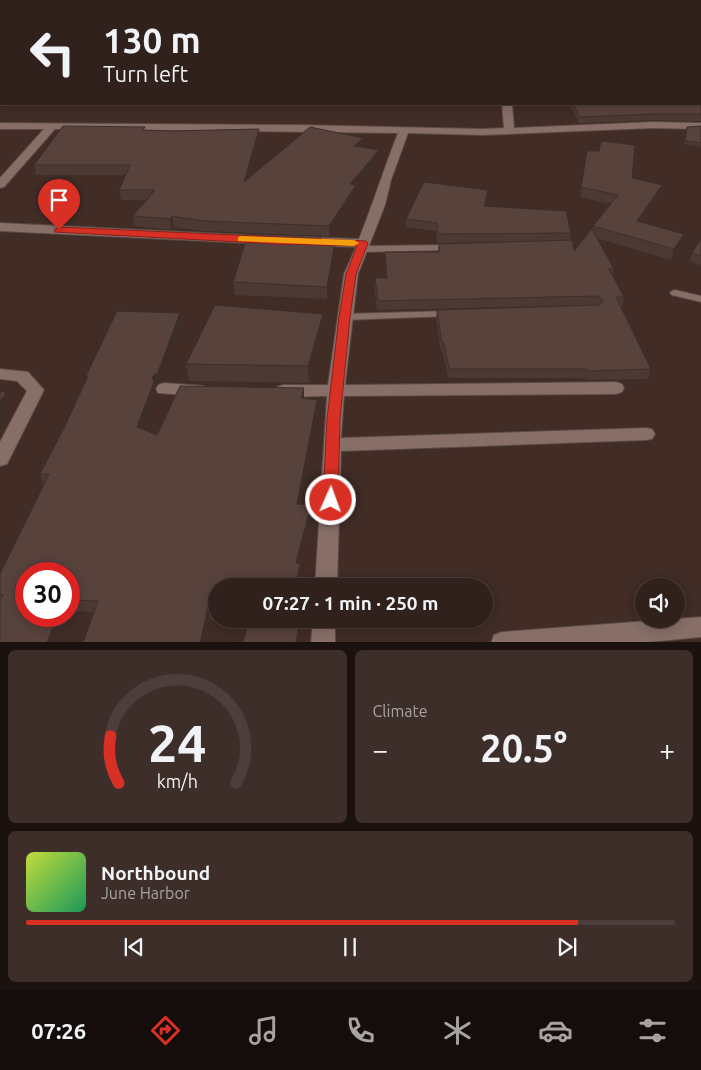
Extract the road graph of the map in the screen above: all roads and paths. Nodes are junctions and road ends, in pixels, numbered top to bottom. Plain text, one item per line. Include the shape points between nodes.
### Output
1 (507, 105) edge
2 (0, 126) edge
3 (701, 126) edge
4 (52, 127) junction
5 (404, 131) junction
6 (509, 131) junction
7 (0, 185) edge
8 (0, 227) edge
9 (362, 246) junction
10 (459, 247) edge
11 (675, 293) dead end
12 (701, 299) edge
13 (460, 314) edge
14 (344, 317) junction
15 (0, 374) edge
16 (616, 388) dead end
17 (164, 389) dead end
18 (211, 390) edge
19 (269, 391) edge
20 (336, 391) junction
21 (646, 434) dead end
22 (333, 445) junction
23 (0, 459) edge
24 (326, 578) edge
25 (701, 627) edge
26 (324, 628) edge
27 (323, 642) edge
28 (502, 642) edge

1 - 6 street
2 - 4 street
3 - 6 street
4 - 5 street
4 - 7 street
5 - 6 street
5 - 9 street via 385,180 380,205
8 - 9 street
9 - 10 lane
9 - 14 street via 351,274
11 - 12 lane
13 - 14 lane
14 - 20 street
15 - 23 street via 22,376 36,390
16 - 20 street
17 - 18 street
19 - 20 street
20 - 22 street
21 - 22 street
22 - 24 street
25 - 28 street
26 - 27 street

